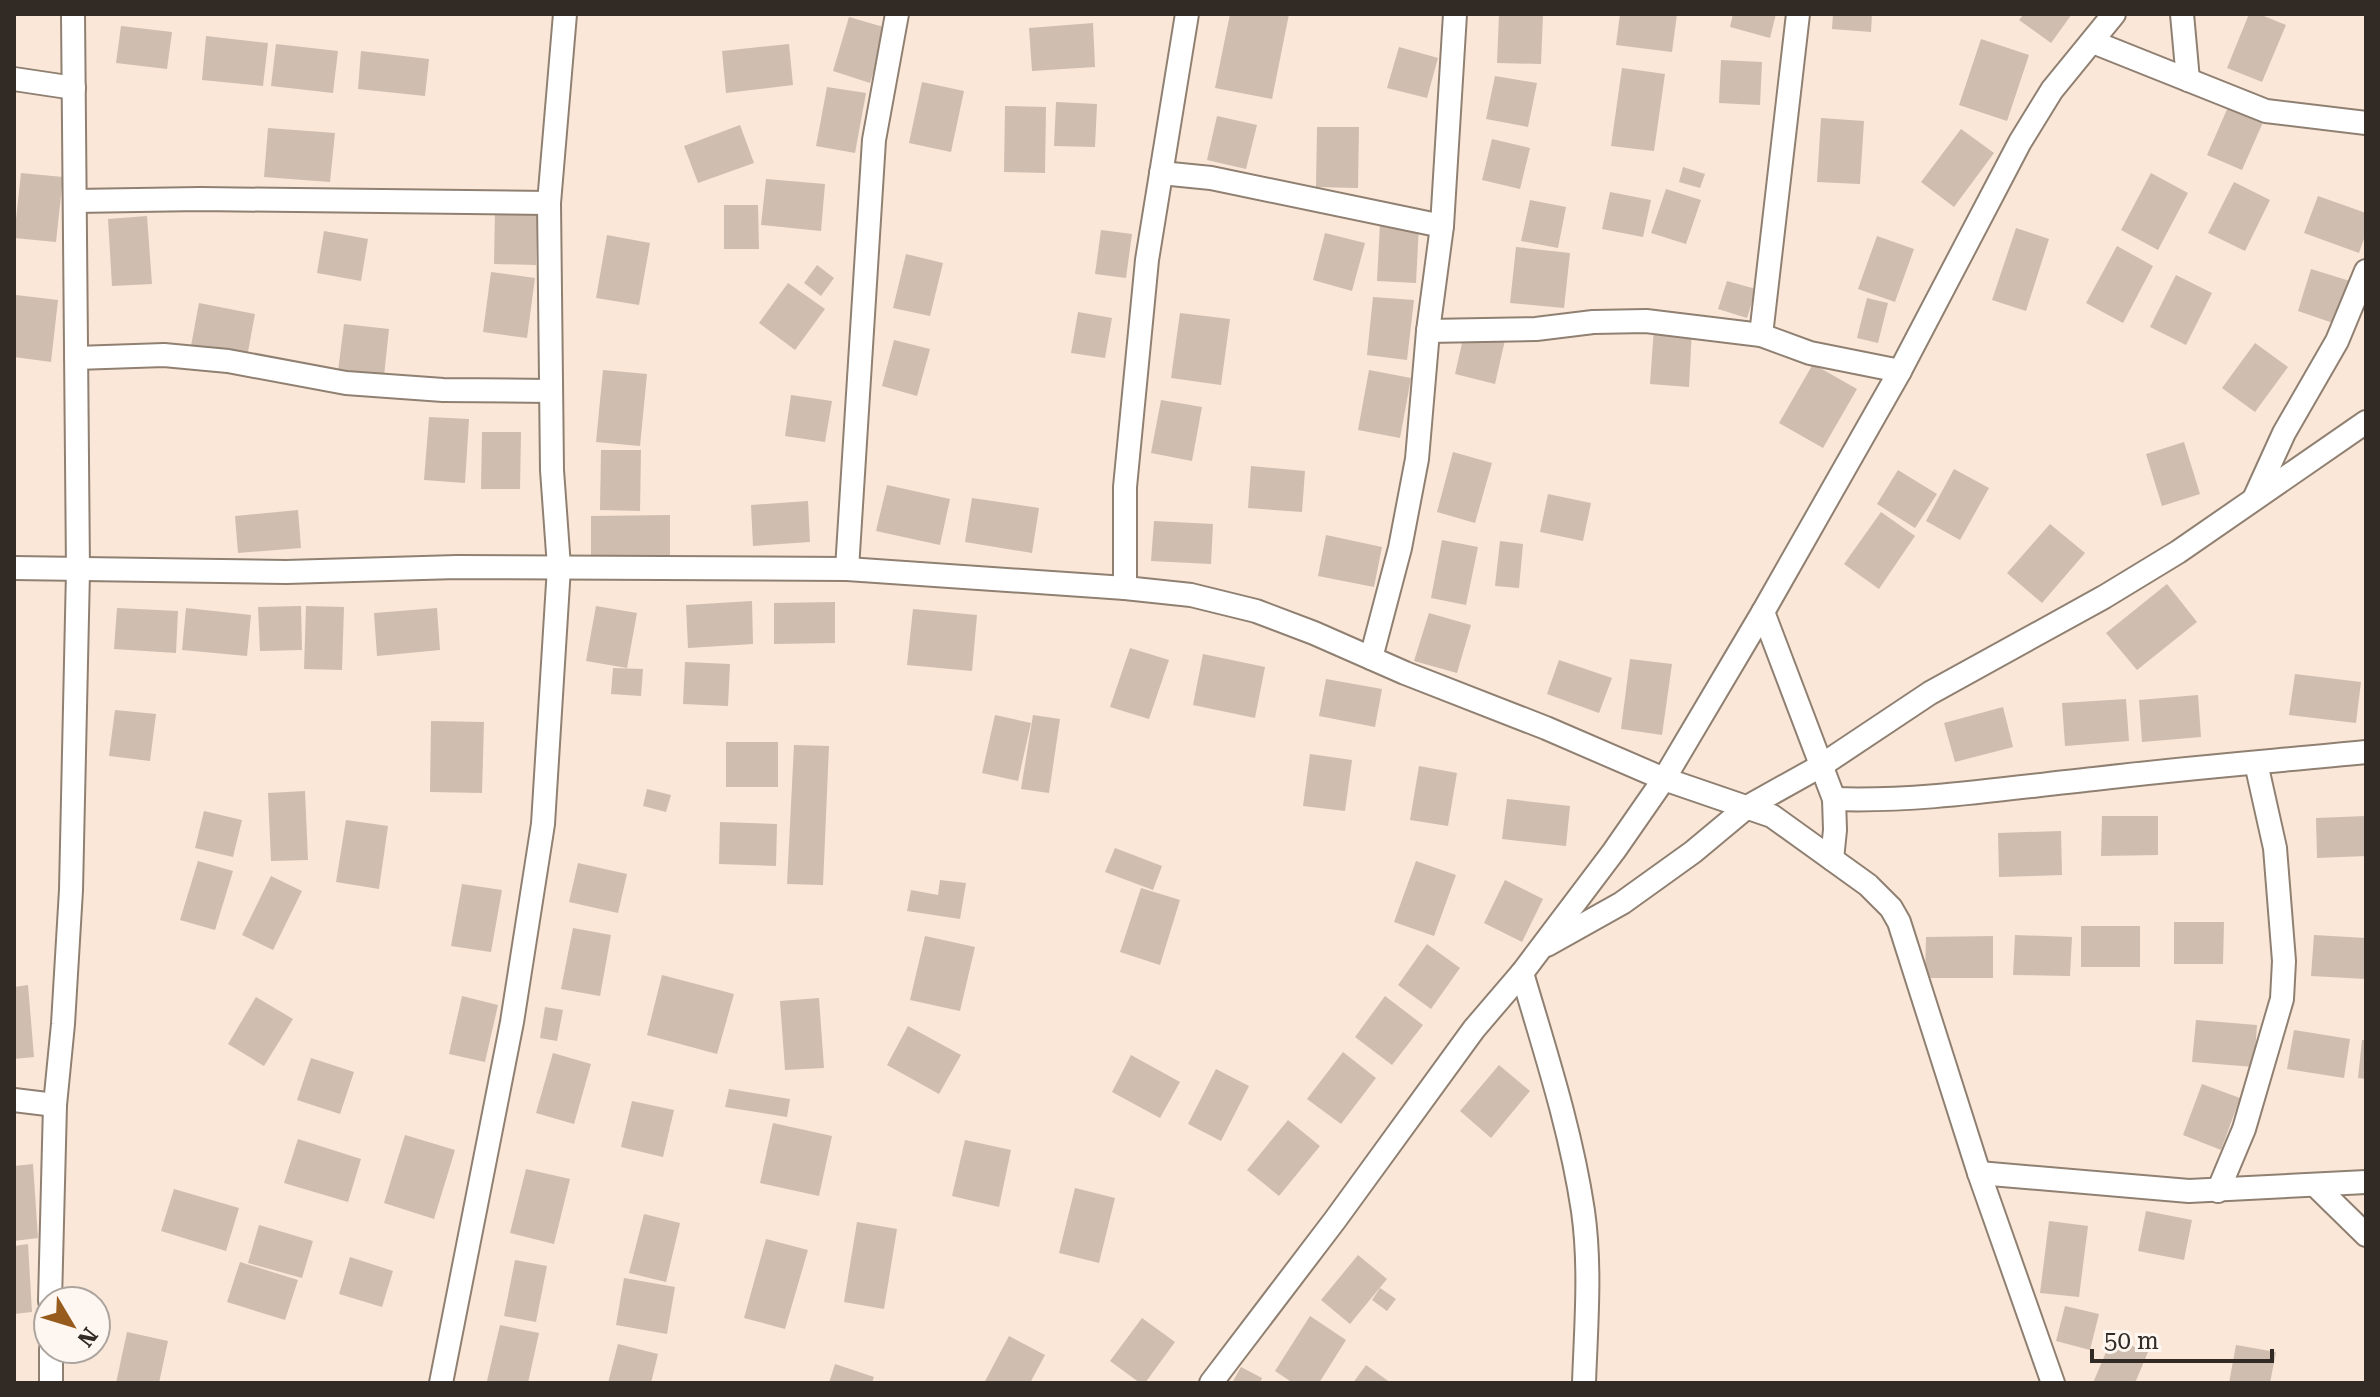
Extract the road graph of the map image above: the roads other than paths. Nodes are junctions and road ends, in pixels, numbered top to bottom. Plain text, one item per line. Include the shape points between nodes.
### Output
1 (73, 14) edge
2 (565, 14) edge
3 (897, 14) edge
4 (1187, 14) edge
5 (1455, 14) edge
6 (1798, 14) edge
7 (2114, 14) edge
8 (2182, 14) edge
9 (2093, 42) junction
10 (14, 79) edge
11 (2188, 80) junction
12 (74, 88) junction
13 (2366, 123) edge
14 (1161, 173) junction
15 (75, 201) junction
16 (549, 203) junction
17 (1442, 226) junction
18 (2366, 271) edge
19 (1428, 331) junction
20 (1761, 335) junction
21 (76, 358) junction
22 (1900, 371) junction
23 (551, 391) junction
24 (2366, 422) edge
25 (2254, 500) junction
26 (559, 567) junction
27 (14, 568) edge
28 (847, 569) junction
29 (78, 571) junction
30 (1125, 588) junction
31 (1763, 612) junction
32 (1371, 658) junction
33 (2366, 752) edge
34 (2256, 763) junction
35 (1819, 767) junction
36 (1664, 779) junction
37 (1834, 799) junction
38 (1747, 807) junction
39 (1832, 859) junction
40 (1539, 950) junction
41 (1522, 973) junction
42 (14, 1100) edge
43 (55, 1105) junction
44 (1979, 1173) junction
45 (2366, 1182) edge
46 (2316, 1186) junction
47 (2218, 1191) junction
48 (2366, 1235) edge
49 (50, 1285) edge
50 (441, 1383) edge
51 (1211, 1383) edge
52 (1584, 1383) edge
53 (2053, 1383) edge

1 - 12 street
2 - 16 street
3 - 28 street via 874,140
4 - 14 street
5 - 17 street
6 - 20 street
7 - 9 street
8 - 11 street
9 - 11 street
9 - 22 street via 2052,90 2020,142
10 - 12 street
11 - 13 street via 2266,111
12 - 15 street
14 - 17 street via 1211,178
14 - 30 street via 1125,487
15 - 16 street
15 - 21 street
16 - 23 street
17 - 19 street
18 - 25 street via 2337,341 2284,433
19 - 20 street via 1646,321
19 - 32 street via 1417,459
20 - 22 street via 1810,353
21 - 23 street via 164,355 346,383
21 - 29 street
22 - 31 street
23 - 26 street
24 - 25 street
25 - 35 street via 2129,582 1930,693
26 - 28 street
26 - 29 street
26 - 50 street via 543,824 512,1022
27 - 29 street
28 - 30 street
29 - 43 street via 71,890
30 - 32 street via 1191,595 1256,611
31 - 35 street
31 - 36 street
32 - 36 street
33 - 34 street
34 - 37 street via 1932,797
34 - 47 street via 2275,848 2282,999 2244,1129
35 - 37 street
35 - 38 street
36 - 38 street
36 - 40 street
37 - 39 street
38 - 39 street via 1772,816
38 - 40 street via 1622,903
39 - 44 street via 1868,885 1899,922
40 - 41 street
41 - 51 street via 1474,1029
41 - 52 street via 1570,1141 1583,1213 1588,1293
42 - 43 street
43 - 49 street
44 - 47 street
44 - 53 street
45 - 46 street
46 - 47 street
46 - 48 street

